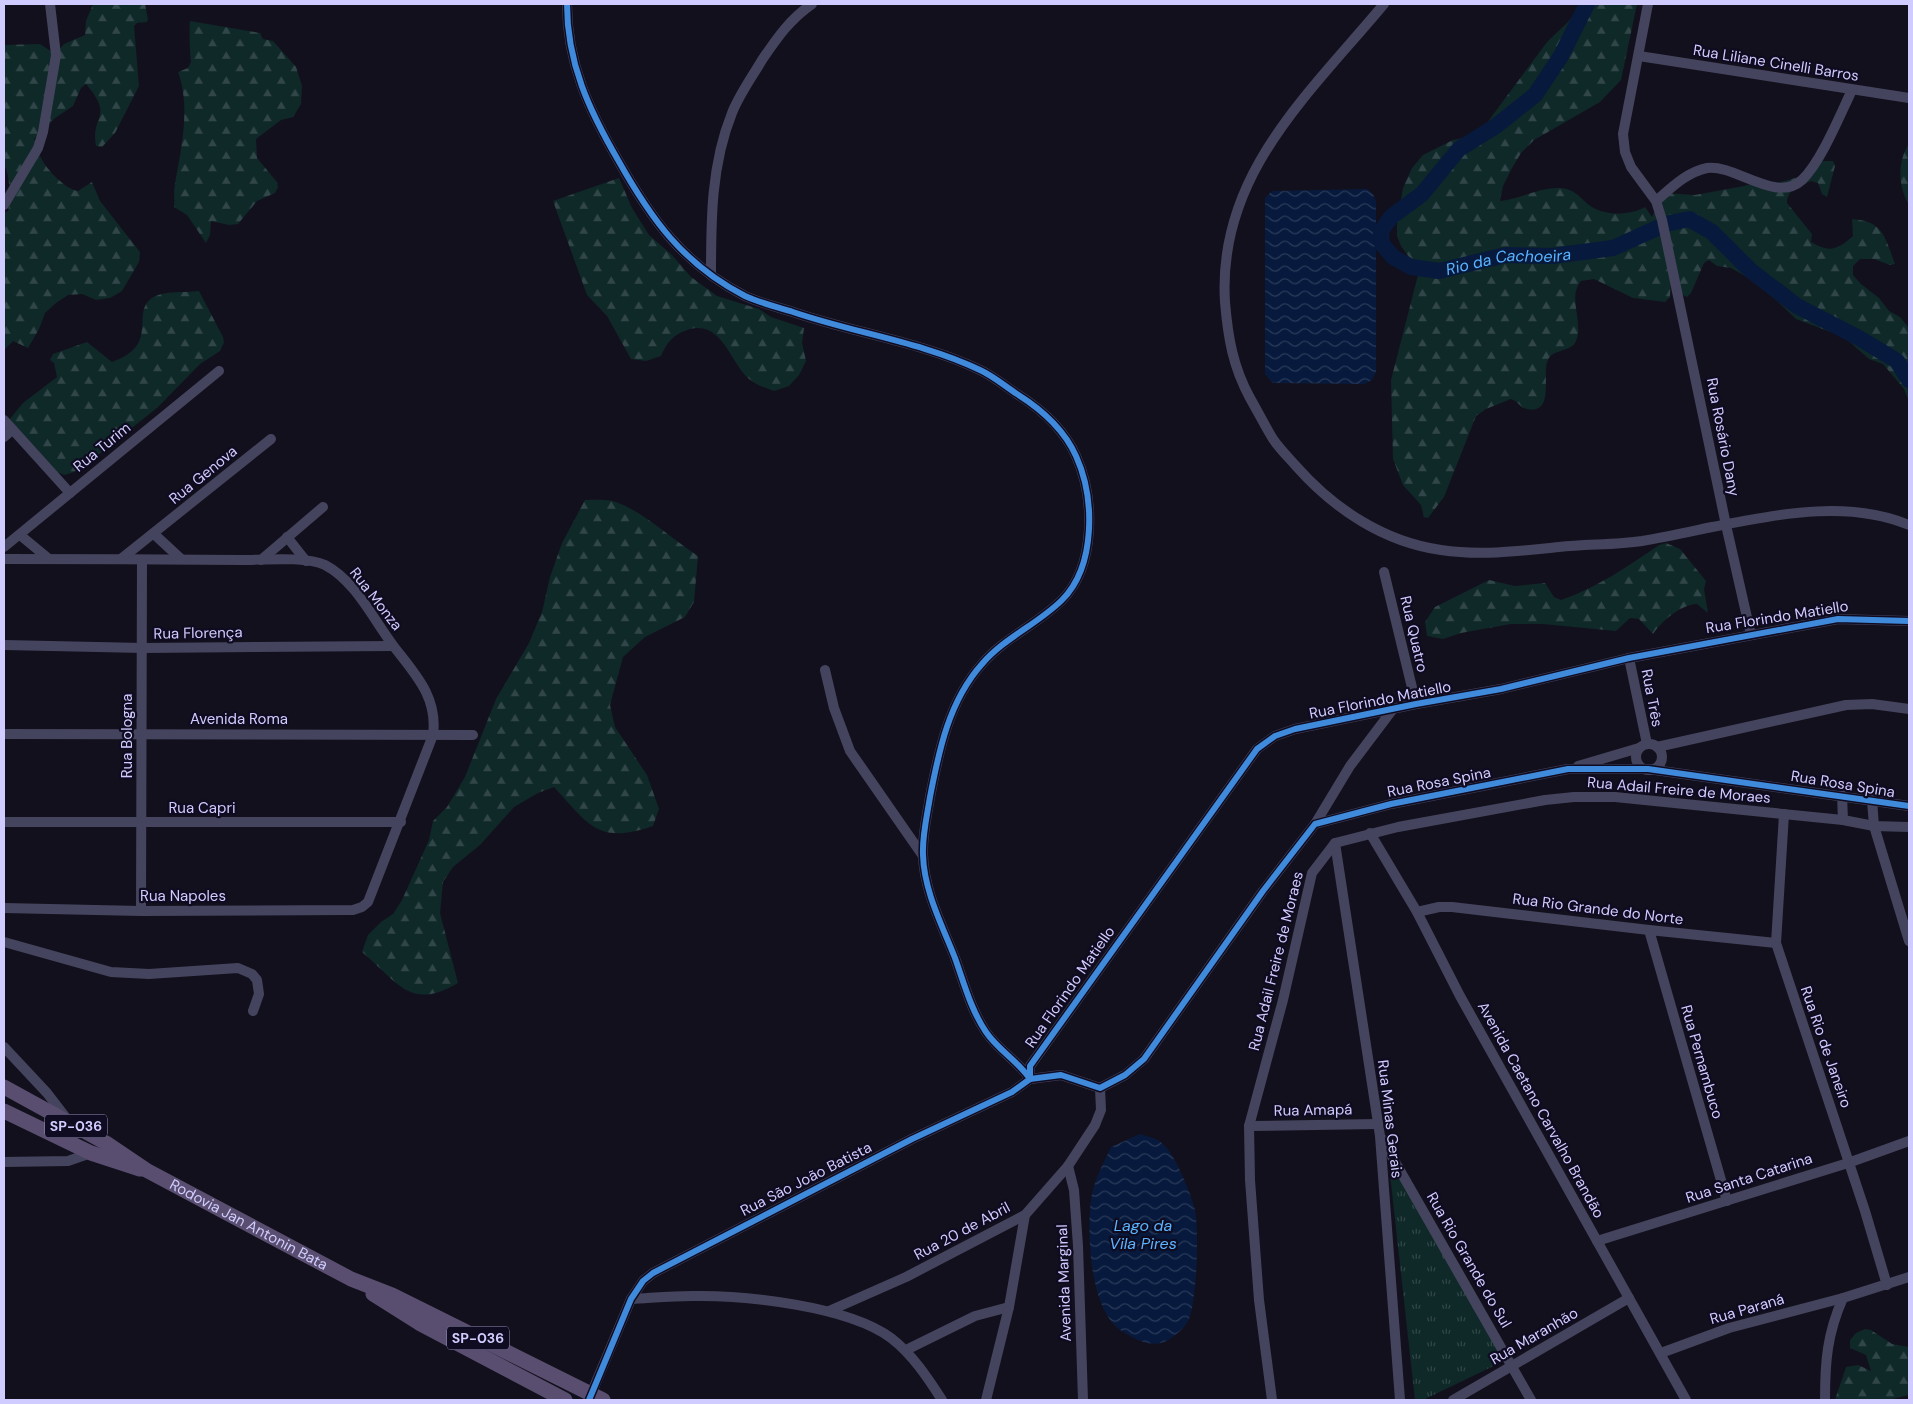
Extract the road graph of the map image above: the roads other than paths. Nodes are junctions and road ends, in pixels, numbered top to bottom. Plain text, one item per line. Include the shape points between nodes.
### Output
1 (50, 4) edge
2 (567, 4) edge
3 (812, 4) edge
4 (1384, 4) edge
5 (1648, 4) edge
6 (1639, 56) junction
7 (1852, 90) junction
8 (1909, 98) edge
9 (1656, 201) junction
10 (4, 205) edge
11 (711, 275) junction
12 (219, 371) dead end
13 (4, 420) edge
14 (12, 430) junction
15 (4, 437) edge
16 (271, 439) dead end
17 (70, 493) junction
18 (323, 507) dead end
19 (1726, 525) junction
20 (1909, 525) edge
21 (154, 534) junction
22 (20, 535) junction
23 (287, 537) junction
24 (4, 547) edge
25 (4, 559) edge
26 (49, 559) junction
27 (121, 559) junction
28 (181, 559) junction
29 (142, 560) junction
30 (261, 560) junction
31 (306, 561) junction
32 (1384, 572) dead end
33 (1909, 621) edge
34 (1751, 635) junction
35 (4, 645) edge
36 (393, 646) junction
37 (143, 648) junction
38 (1629, 658) junction
39 (825, 670) dead end
40 (1416, 704) junction
41 (1393, 709) junction
42 (1909, 709) edge
43 (4, 734) edge
44 (142, 734) junction
45 (434, 735) junction
46 (473, 735) dead end
47 (1643, 746) junction
48 (1657, 747) junction
49 (1568, 769) junction
50 (1648, 769) junction
51 (1842, 795) junction
52 (1872, 800) junction
53 (1909, 806) edge
54 (1784, 814) junction
55 (1843, 820) junction
56 (4, 822) edge
57 (401, 822) junction
58 (142, 823) junction
59 (1315, 824) junction
60 (1874, 826) junction
61 (1909, 827) edge
62 (1370, 833) junction
63 (1335, 843) junction
64 (923, 856) junction
65 (362, 907) joint
66 (4, 908) edge
67 (140, 911) junction
68 (1417, 912) junction
69 (1649, 930) junction
70 (1909, 941) edge
71 (4, 942) edge
72 (1776, 943) junction
73 (253, 1011) dead end
74 (4, 1047) edge
75 (1030, 1079) junction
76 (4, 1087) edge
77 (1100, 1088) junction
78 (4, 1111) edge
79 (71, 1124) junction
80 (1377, 1124) junction
81 (1249, 1126) junction
82 (1380, 1136) junction
83 (61, 1139) junction
84 (1909, 1141) edge
85 (91, 1153) junction
86 (4, 1162) edge
87 (1848, 1163) junction
88 (1068, 1166) junction
89 (146, 1170) junction
90 (1727, 1201) junction
91 (1025, 1215) junction
92 (1597, 1242) junction
93 (1909, 1277) edge
94 (351, 1279) junction
95 (1887, 1285) junction
96 (1629, 1298) junction
97 (1843, 1298) junction
98 (630, 1299) junction
99 (1009, 1307) junction
100 (829, 1311) junction
101 (906, 1350) junction
102 (1661, 1353) junction
103 (1512, 1366) junction
104 (594, 1398) edge
105 (565, 1400) edge
106 (942, 1400) edge
107 (986, 1400) edge
108 (1083, 1400) edge
109 (1272, 1400) edge
110 (1400, 1400) edge
111 (1453, 1400) edge
112 (1531, 1400) edge
113 (1686, 1400) edge
114 (1825, 1400) edge

1 - 10 street via 56,56 43,132 38,148
2 - 11 street via 570,52 589,106 615,156 648,212 672,241
3 - 11 street via 780,32 732,113 714,182
4 - 19 street via 1276,134 1252,172 1237,207 1228,247 1224,288 1228,336 1237,375 1275,442 1308,479 1336,504 1370,527 1405,542 1442,550 1515,551 1640,541
5 - 6 street, Rua Rosário Dany
6 - 7 street, Rua Liliane Cinelli Barros
6 - 9 street, Rua Rosário Dany via 1626,109 1625,152 1631,167
7 - 8 street, Rua Liliane Cinelli Barros
7 - 9 street via 1811,170 1801,182 1780,188 1710,168 1692,173
9 - 19 street, Rua Rosário Dany via 1668,244
11 - 64 street via 747,297 926,350 981,371 1040,408 1063,435 1076,457 1088,496 1084,563 1077,581 1061,600 982,663 957,702 941,741
12 - 17 street, Rua Turim
13 - 14 street
14 - 15 street
14 - 17 street
16 - 21 street, Rua Genova
17 - 22 street, Rua Turim
18 - 23 street
19 - 20 street via 1790,514 1833,511 1887,518
19 - 34 street, Rua Rosário Dany
21 - 27 street, Rua Genova
21 - 28 street
22 - 24 street, Rua Turim
22 - 26 street
23 - 30 street
23 - 31 street
25 - 26 street, Rua Monza
26 - 27 street, Rua Monza
27 - 29 street, Rua Monza
28 - 29 street, Rua Monza
28 - 30 street, Rua Monza
29 - 37 street, Rua Bologna
30 - 31 street, Rua Monza
31 - 36 street, Rua Monza via 323,564 348,584
32 - 40 street, Rua Quatro
33 - 34 street, Rua Florindo Matiello via 1838,620
34 - 38 street, Rua Florindo Matiello
35 - 37 street, Rua Florença
36 - 37 street, Rua Florença
36 - 45 street, Rua Monza via 429,697 435,721
37 - 44 street, Rua Bologna
38 - 40 street, Rua Florindo Matiello via 1501,689
38 - 47 street, Rua Três
39 - 64 street via 834,708 850,751
40 - 41 street, Rua Florindo Matiello
41 - 59 street via 1350,766
41 - 75 street, Rua Florindo Matiello via 1295,729 1275,736 1257,749 1030,1066
42 - 48 street via 1872,704 1846,705
43 - 44 street, Avenida Roma
44 - 45 street, Avenida Roma
44 - 58 street, Rua Bologna
45 - 46 street, Avenida Roma
45 - 57 street, Rua Monza
47 - 48 street
47 - 49 street
47 - 50 street via 1636,754 1637,762
48 - 50 street via 1661,752 1659,764
49 - 50 street, Rua Rosa Spina
49 - 59 street, Rua Rosa Spina via 1391,804
50 - 51 street, Rua Rosa Spina
51 - 52 street, Rua Rosa Spina
51 - 55 street
52 - 53 street, Rua Rosa Spina
52 - 60 street
54 - 55 street, Rua Adail Freire de Moraes
54 - 62 street, Rua Adail Freire de Moraes via 1615,797 1574,797
54 - 72 street, Rua Rio de Janeiro
55 - 60 street, Rua Adail Freire de Moraes
56 - 58 street, Rua Capri
57 - 58 street, Rua Capri
57 - 65 street, Rua Monza via 368,902
58 - 67 street, Rua Bologna
59 - 77 street via 1263,891 1144,1060
60 - 61 street, Rua Adail Freire de Moraes
60 - 70 street
62 - 63 street, Rua Adail Freire de Moraes
62 - 68 street, Avenida Caetano Carvalho Brandão
63 - 80 street, Rua Minas Gerais
63 - 81 street, Rua Adail Freire de Moraes via 1312,873 1283,1000
64 - 75 street via 934,907 972,1005 986,1032
65 - 67 street, Rua Napoles via 353,910
66 - 67 street, Rua Napoles
68 - 69 street, Rua Rio Grande do Norte via 1439,906 1452,907
68 - 92 street, Avenida Caetano Carvalho Brandão
69 - 72 street, Rua Rio Grande do Norte
69 - 90 street, Rua Pernambuco
71 - 73 street via 111,972 149,974 238,968 258,980 259,994
72 - 87 street, Rua Rio de Janeiro
74 - 79 street via 48,1093
75 - 77 street, Rua São João Batista via 1060,1075
75 - 98 street, Rua São João Batista via 1012,1092 912,1139 654,1273 643,1280
76 - 79 main road, Rodovia Jan Antonin Bata / SP-036
77 - 88 street, Rua 20 de Abril via 1101,1110 1095,1125
78 - 83 main road, Rodovia Jan Antonin Bata / SP-036
79 - 83 main road
79 - 89 main road, Rodovia Jan Antonin Bata / SP-036
80 - 81 street, Rua Amapá
80 - 82 street, Rua Minas Gerais
81 - 109 street, Rua Adail Freire de Moraes via 1258,1291
82 - 103 street, Rua Rio Grande do Sul
82 - 110 street, Rua Minas Gerais
83 - 85 main road, Rodovia Jan Antonin Bata / SP-036
84 - 87 street, Rua Santa Catarina
85 - 86 street via 68,1161
85 - 89 main road, Rodovia Jan Antonin Bata / SP-036
87 - 90 street, Rua Santa Catarina
87 - 95 street, Rua Rio de Janeiro
88 - 91 street, Rua 20 de Abril
88 - 108 street, Avenida Marginal via 1077,1228
89 - 94 main road, Rodovia Jan Antonin Bata / SP-036
90 - 92 street, Rua Santa Catarina
91 - 99 street
91 - 100 street, Rua 20 de Abril via 906,1277
92 - 96 street, Avenida Caetano Carvalho Brandão
93 - 95 street
94 - 104 main road, Rodovia Jan Antonin Bata / SP-036 via 392,1295
94 - 105 main road, Rodovia Jan Antonin Bata / SP-036 via 419,1324
95 - 97 street
96 - 102 street, Avenida Caetano Carvalho Brandão
96 - 103 street, Rua Maranhão
97 - 102 street, Rua Paraná via 1729,1328
97 - 114 street via 1827,1342
98 - 100 street via 693,1296 752,1299
98 - 104 street, Rua São João Batista
99 - 101 street via 968,1319
99 - 107 street
100 - 101 street via 868,1324
101 - 106 street
102 - 113 street, Avenida Caetano Carvalho Brandão
103 - 111 street, Rua Maranhão
103 - 112 street, Rua Rio Grande do Sul

